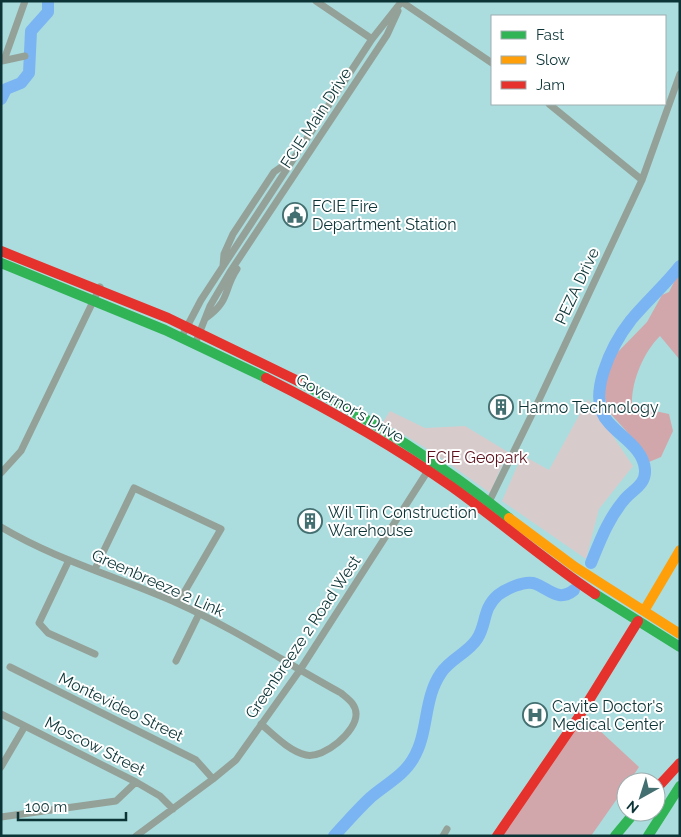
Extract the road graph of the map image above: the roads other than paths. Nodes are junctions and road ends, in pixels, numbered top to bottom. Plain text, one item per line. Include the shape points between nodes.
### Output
1 (25, 1) edge
2 (316, 1) edge
3 (402, 1) edge
4 (372, 39) junction
5 (25, 56) dead end
6 (3, 60) edge
7 (491, 62) edge
8 (680, 74) edge
9 (549, 105) edge
10 (642, 180) junction
11 (1, 251) edge
12 (1, 263) edge
13 (100, 288) junction
14 (95, 300) junction
15 (187, 326) junction
16 (203, 334) junction
17 (181, 338) junction
18 (198, 345) junction
19 (434, 461) junction
20 (428, 470) junction
21 (1, 473) edge
22 (488, 504) junction
23 (1, 528) edge
24 (680, 550) edge
25 (68, 560) junction
26 (565, 567) junction
27 (95, 569) junction
28 (178, 603) junction
29 (644, 612) junction
30 (199, 614) junction
31 (638, 621) junction
32 (680, 634) edge
33 (680, 647) edge
34 (95, 654) dead end
35 (176, 661) dead end
36 (10, 668) dead end
37 (300, 670) junction
38 (1, 714) edge
39 (261, 724) junction
40 (25, 726) junction
41 (680, 763) edge
42 (1, 767) edge
43 (666, 778) edge
44 (213, 780) junction
45 (136, 782) junction
46 (680, 786) edge
47 (173, 809) junction
48 (1, 817) edge
49 (627, 822) edge
50 (136, 836) edge
51 (497, 836) edge
52 (615, 836) edge
53 (648, 836) edge

1 - 6 street
2 - 4 street
3 - 4 street, FCIE Main Drive
3 - 7 street
3 - 16 street, FCIE Main Drive via 387,35 248,245 248,253 233,274 226,296 217,310 206,318
4 - 15 street, FCIE Main Drive via 295,157 274,172 253,203 229,241 223,267
5 - 6 street
8 - 10 street, PEZA Drive
9 - 10 street
10 - 22 street, PEZA Drive
11 - 13 main road, Governor's Drive
12 - 14 main road, Governor's Drive
13 - 14 street
13 - 15 main road, Governor's Drive
14 - 17 main road, Governor's Drive
14 - 21 street via 21,451
15 - 16 main road, Governor's Drive
15 - 17 street, FCIE Main Drive
16 - 18 main road
16 - 19 main road, Governor's Drive via 327,396
17 - 18 main road, Governor's Drive
18 - 20 main road, Governor's Drive via 284,387
19 - 20 street, Greenbreeze 2 Road West
19 - 22 main road, Governor's Drive
20 - 26 main road, Governor's Drive
20 - 37 street, Greenbreeze 2 Road West
22 - 26 main road, Governor's Drive
23 - 25 street, Greenbreeze 2 Link
24 - 29 main road
25 - 27 street, Greenbreeze 2 Link
25 - 34 street via 39,623 48,633
26 - 29 main road, Governor's Drive via 604,586
26 - 31 main road, Governor's Drive via 598,595
27 - 28 street, Greenbreeze 2 Link
27 - 28 street via 134,488 221,529
28 - 30 street, Greenbreeze 2 Link
29 - 32 main road, Governor's Drive
30 - 35 street
30 - 37 street, Greenbreeze 2 Link
31 - 33 main road, Governor's Drive
31 - 51 main road via 583,711
36 - 44 street, Montevideo Street via 196,760
37 - 39 street, Greenbreeze 2 Road West
37 - 39 street via 352,702 356,719 340,741 321,754 308,756 284,744
38 - 40 street, Moscow Street
39 - 44 street, Greenbreeze 2 Road West via 236,760
40 - 42 street
40 - 45 street, Moscow Street
41 - 43 main road
44 - 47 street, Greenbreeze 2 Road West
45 - 47 street, Moscow Street via 160,796
45 - 48 street via 116,801
46 - 53 main road
47 - 50 street, Greenbreeze 2 Road West
49 - 52 main road

